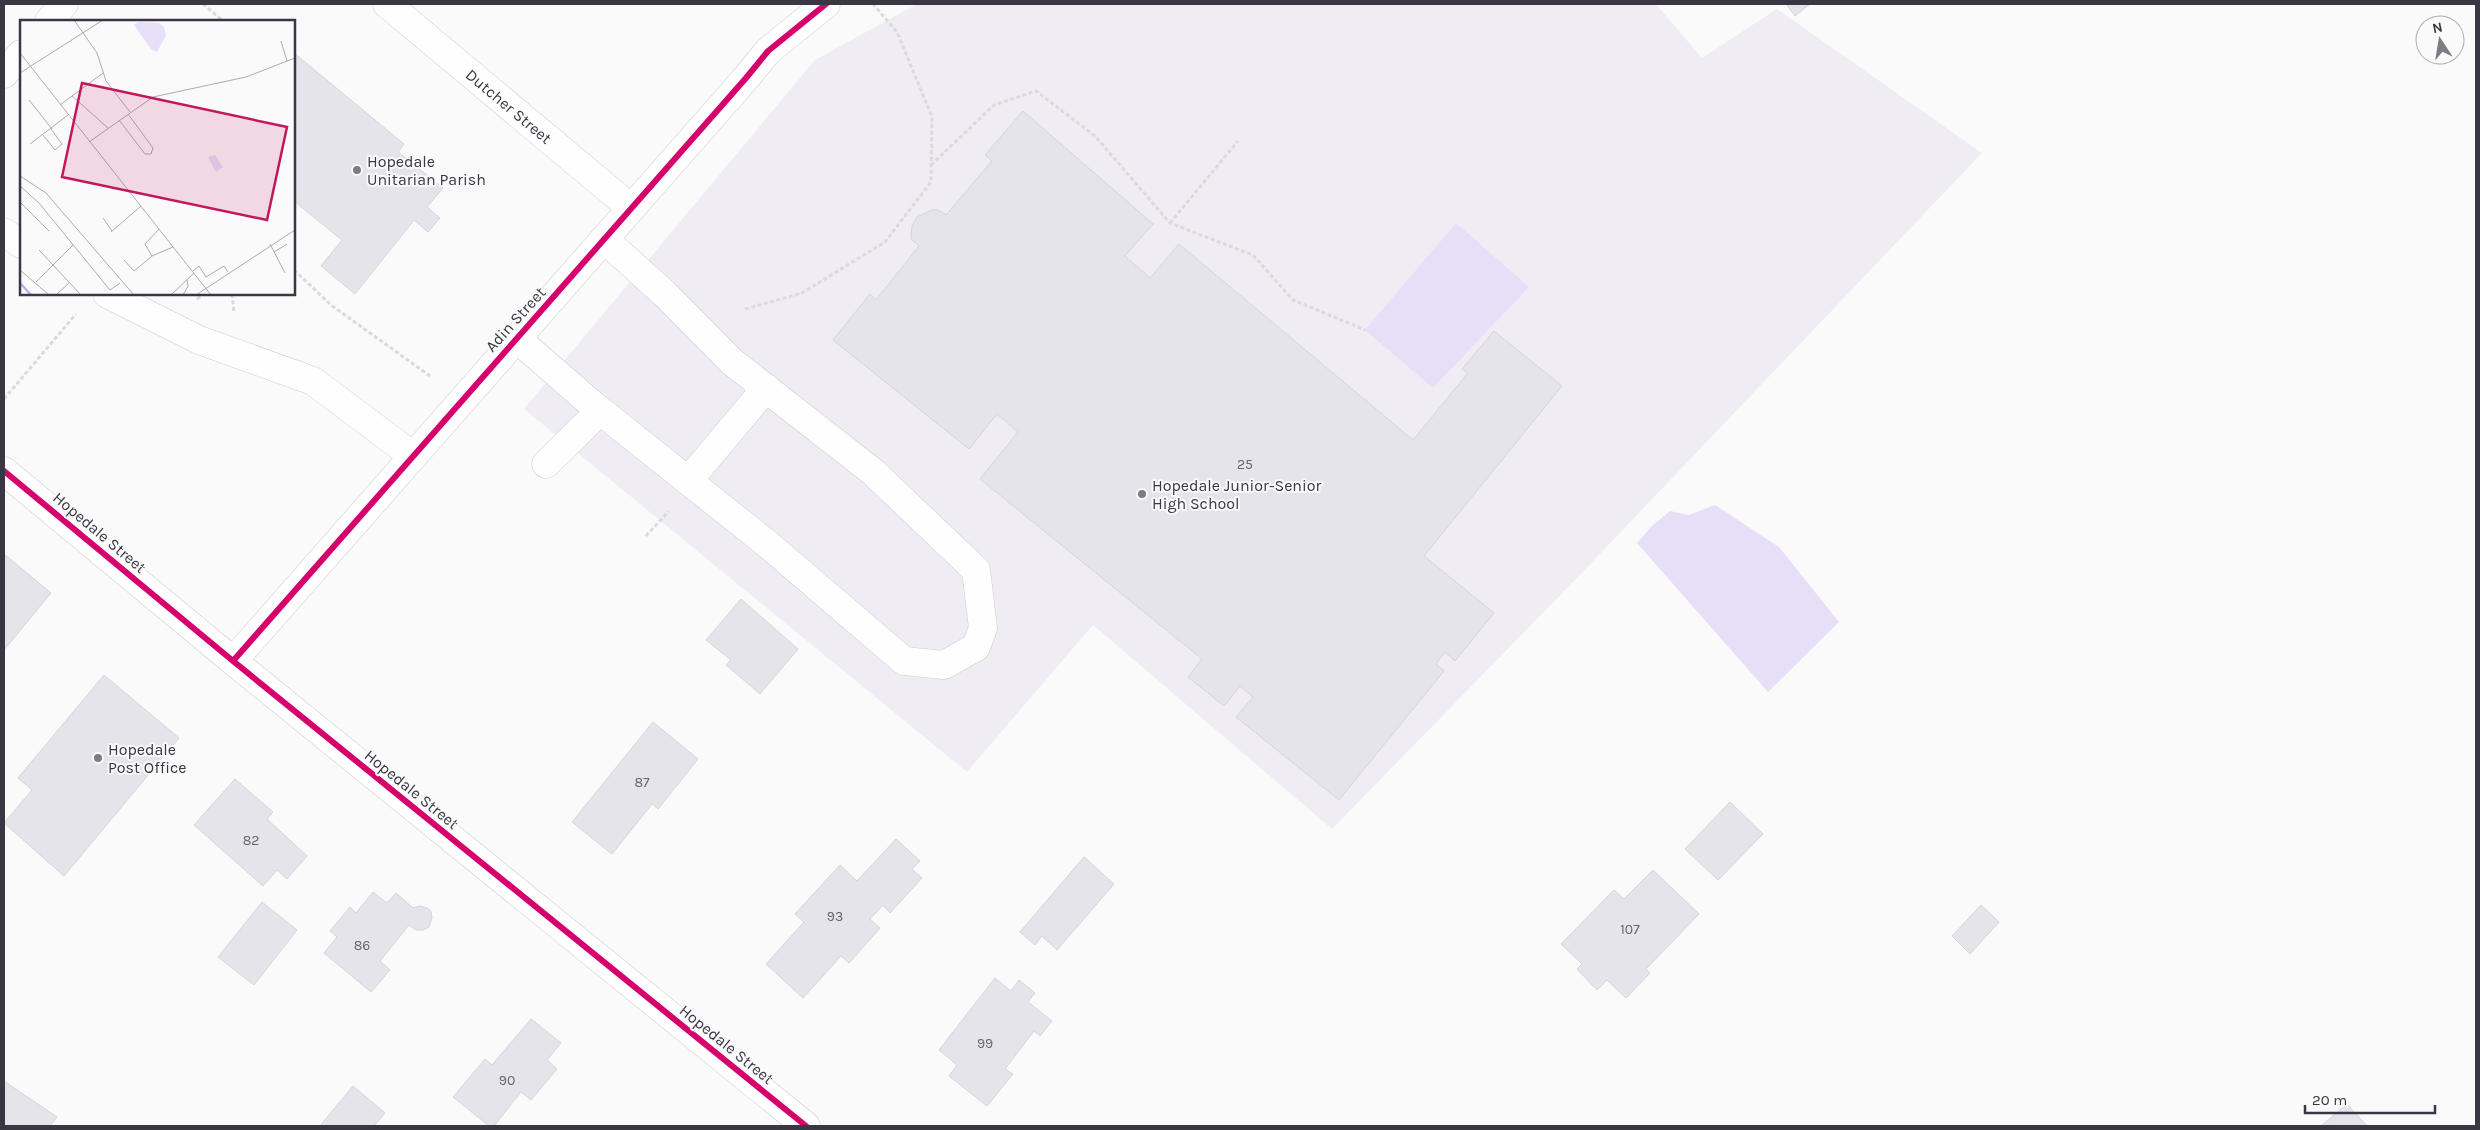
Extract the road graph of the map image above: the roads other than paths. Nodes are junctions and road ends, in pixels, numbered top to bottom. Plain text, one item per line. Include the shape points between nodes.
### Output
1 (64, 4) edge
2 (387, 4) edge
3 (826, 4) edge
4 (50, 20) edge
5 (20, 55) edge
6 (4, 74) edge
7 (631, 208) junction
8 (4, 232) edge
9 (604, 239) junction
10 (20, 243) edge
11 (109, 295) edge
12 (516, 338) junction
13 (766, 388) junction
14 (600, 411) junction
15 (413, 456) junction
16 (546, 464) dead end
17 (4, 471) edge
18 (688, 481) junction
19 (232, 661) junction
20 (806, 1126) edge

1 - 4 street
2 - 7 street, Dutcher Street
3 - 7 street, Adin Street via 768,51
5 - 6 street
7 - 9 street, Adin Street
8 - 10 street
9 - 12 street, Adin Street
9 - 13 street via 665,294 731,361
11 - 15 street via 200,340 313,381
12 - 14 street
12 - 15 street, Adin Street
13 - 18 street
13 - 18 street via 873,472 976,570 983,628 976,647 944,665 904,661
14 - 16 street
14 - 18 street
15 - 19 street, Adin Street
17 - 19 street, Hopedale Street
19 - 20 street, Hopedale Street

